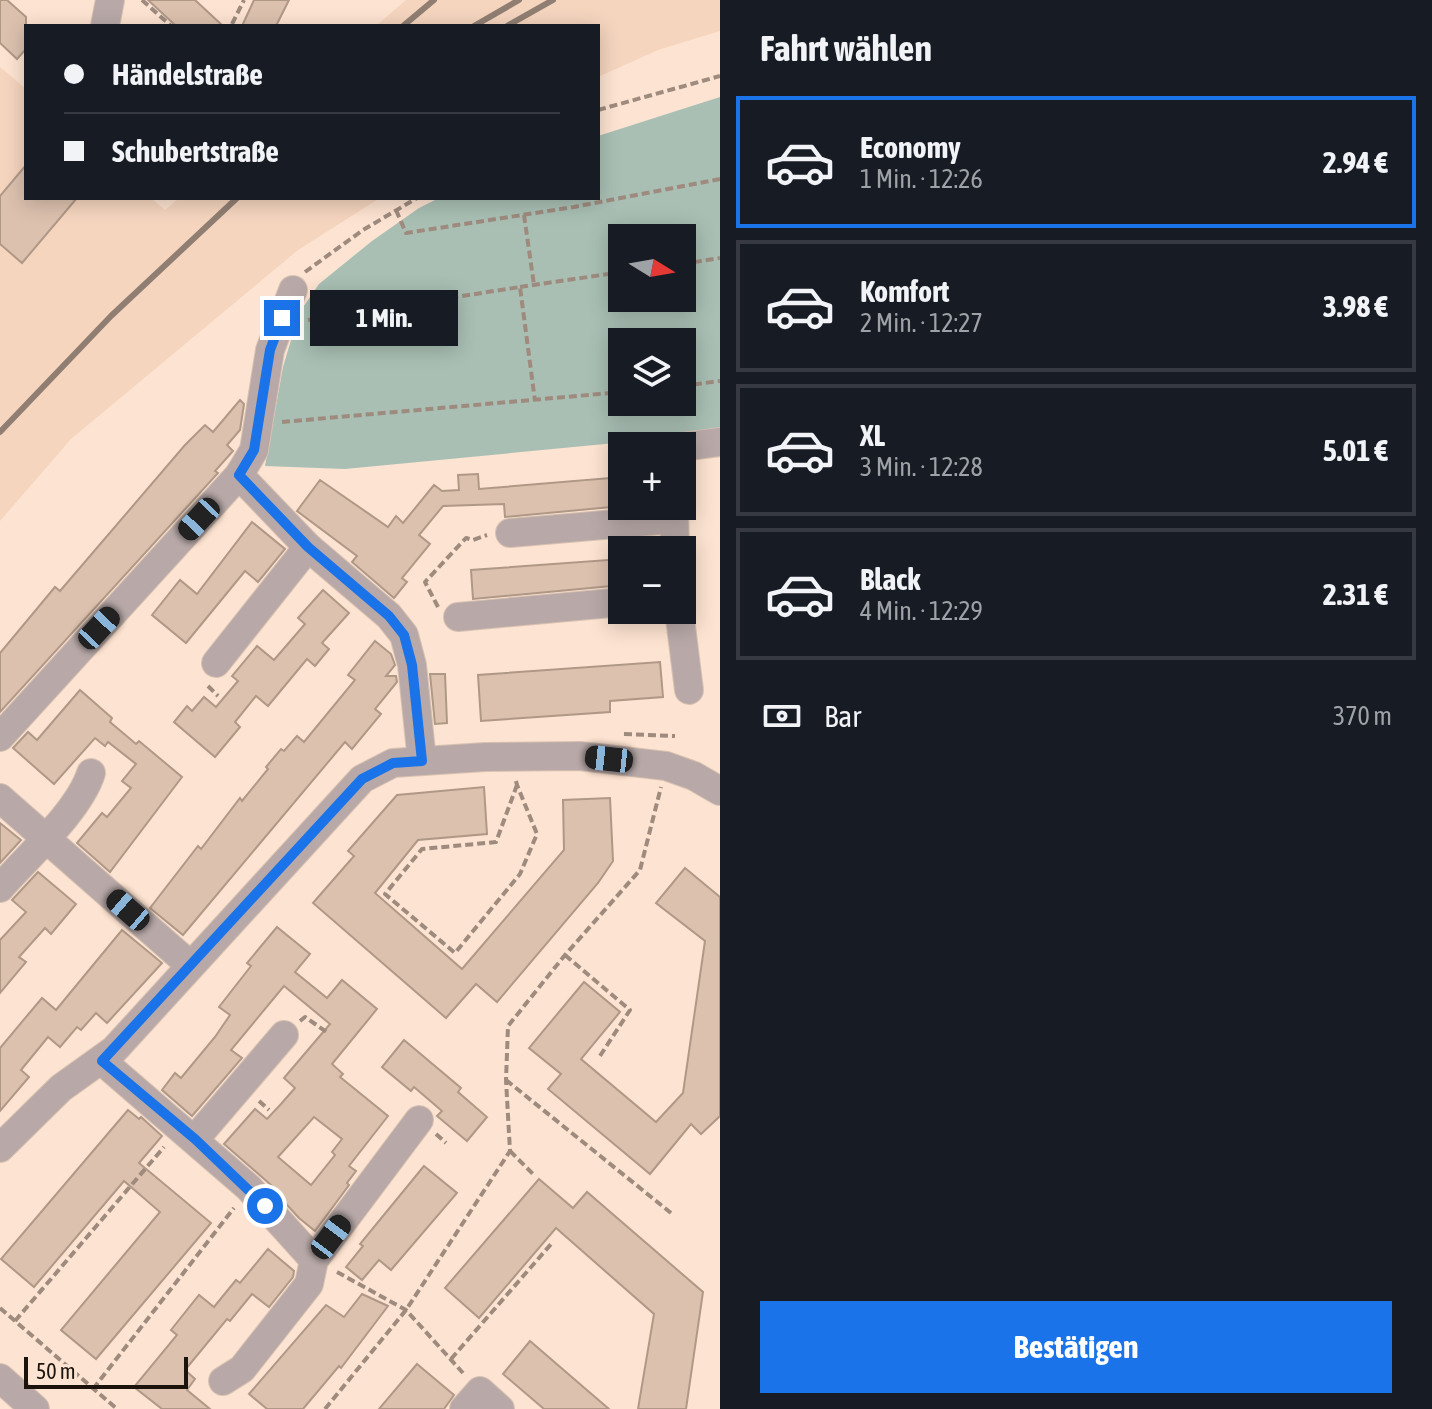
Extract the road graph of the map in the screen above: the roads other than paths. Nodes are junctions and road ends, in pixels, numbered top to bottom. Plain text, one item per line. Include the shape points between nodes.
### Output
1 (110, 0) edge
2 (105, 24) edge
3 (293, 290) road end
4 (720, 442) edge
5 (696, 445) edge
6 (239, 475) junction
7 (617, 520) edge
8 (510, 533) road end
9 (308, 547) junction
10 (608, 603) edge
11 (448, 612) road end
12 (681, 624) edge
13 (216, 663) dead end
14 (689, 690) dead end
15 (0, 737) edge
16 (422, 761) junction
17 (91, 773) dead end
18 (720, 791) edge
19 (0, 798) edge
20 (53, 822) junction
21 (0, 888) edge
22 (190, 965) junction
23 (284, 1035) dead end
24 (102, 1061) junction
25 (419, 1120) dead end
26 (188, 1134) junction
27 (0, 1148) edge
28 (314, 1260) junction
29 (0, 1378) edge
30 (223, 1381) dead end
31 (35, 1409) edge

1 - 2 street
3 - 6 street via 270,350 254,450
4 - 5 street
6 - 9 street
6 - 15 street
7 - 8 street
9 - 13 street
9 - 16 street via 404,635
10 - 11 street
12 - 14 street
16 - 18 street via 580,756 666,766
16 - 22 street via 393,763 362,779
17 - 20 street via 86,791
19 - 20 street
20 - 21 street
20 - 22 street
22 - 24 street
23 - 26 street
24 - 26 street
24 - 27 street via 61,1088
25 - 28 street
26 - 28 street via 249,1188
28 - 30 street via 309,1284 242,1369
29 - 31 street

